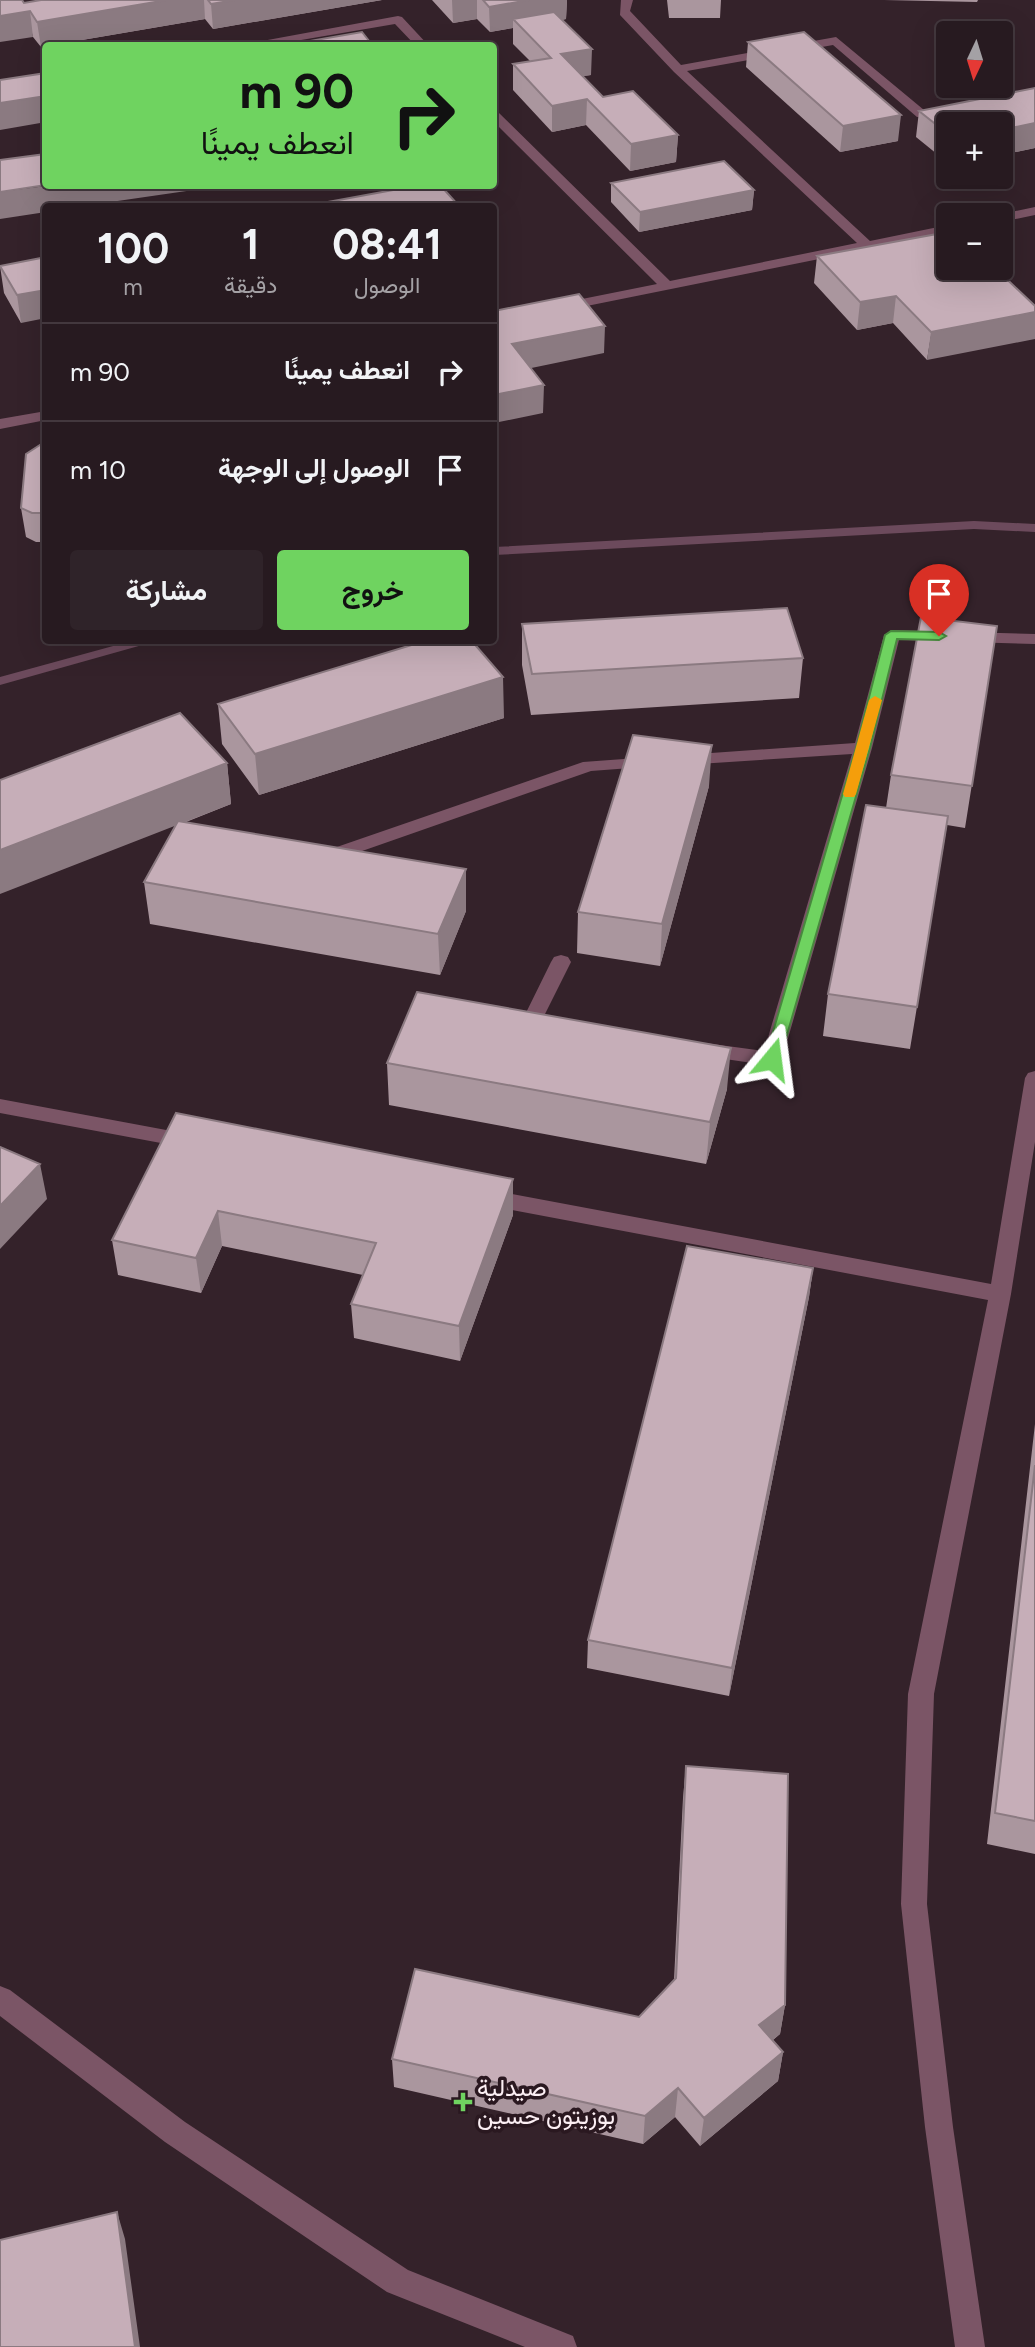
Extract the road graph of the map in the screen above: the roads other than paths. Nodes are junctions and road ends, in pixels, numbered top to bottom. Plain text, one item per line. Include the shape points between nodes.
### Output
1 (627, 0) edge
2 (266, 42) edge
3 (419, 42) edge
4 (678, 69) junction
5 (959, 108) edge
6 (497, 118) edge
7 (1035, 211) edge
8 (1013, 216) edge
9 (936, 231) edge
10 (867, 245) junction
11 (666, 285) junction
12 (547, 310) edge
13 (42, 416) edge
14 (0, 424) edge
15 (1035, 639) edge
16 (863, 748) junction
17 (338, 853) edge
18 (561, 962) dead end
19 (556, 1031) edge
20 (691, 1048) edge
21 (1035, 1078) edge
22 (0, 1106) edge
23 (219, 1147) edge
24 (466, 1194) edge
25 (1000, 1294) junction
26 (0, 1999) edge
27 (562, 2347) edge
28 (970, 2347) edge

1 - 4 street via 624,12
2 - 3 street via 398,20
4 - 5 street via 835,41 921,114
4 - 10 street
6 - 11 street
7 - 8 street
9 - 10 street
10 - 11 street
11 - 12 street
13 - 14 street
15 - 16 street via 891,635
16 - 17 street via 589,766
16 - 20 street via 772,1059
18 - 19 street via 529,1027
21 - 25 street
22 - 23 street
24 - 25 street
25 - 28 street via 921,1694 914,1904
26 - 27 street via 175,2133 398,2281

